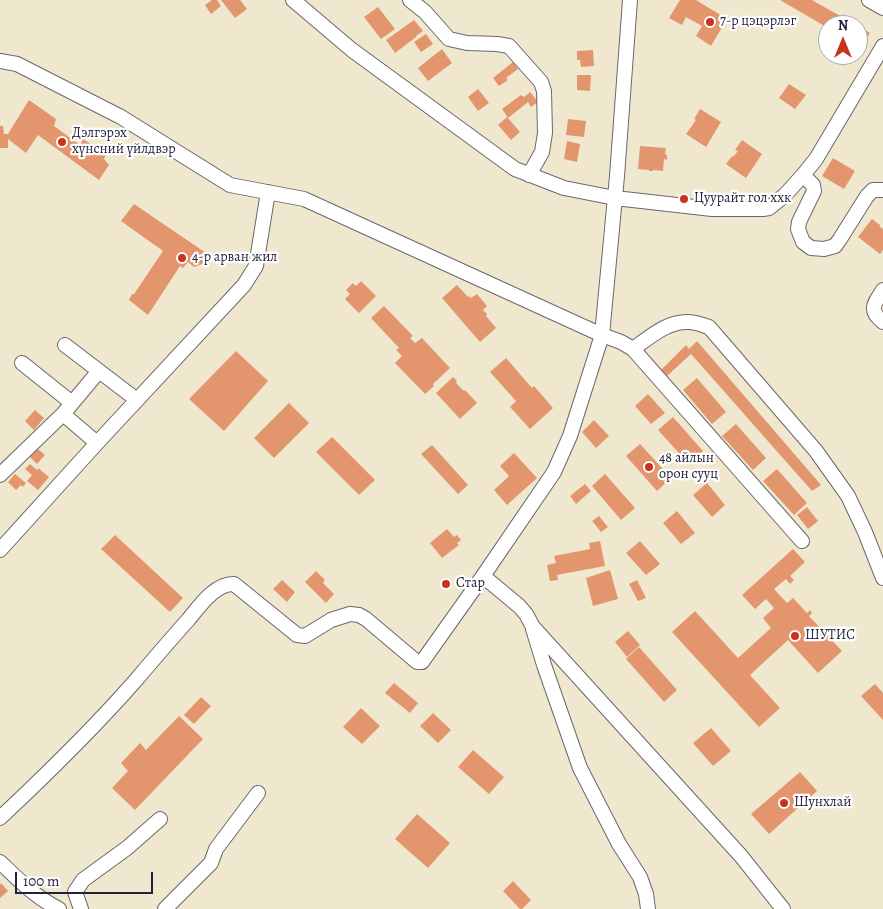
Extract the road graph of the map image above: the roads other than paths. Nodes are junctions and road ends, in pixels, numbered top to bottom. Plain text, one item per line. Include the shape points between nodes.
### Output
1 (293, 0) edge
2 (410, 0) edge
3 (630, 0) edge
4 (869, 0) edge
5 (883, 8) edge
6 (883, 46) edge
7 (0, 61) edge
8 (529, 174) junction
9 (803, 176) junction
10 (883, 190) edge
11 (268, 192) junction
12 (615, 198) junction
13 (883, 290) edge
14 (883, 322) edge
15 (602, 335) junction
16 (65, 345) dead end
17 (633, 349) junction
18 (22, 363) dead end
19 (99, 371) junction
20 (137, 400) junction
21 (72, 403) junction
22 (63, 414) junction
23 (97, 443) junction
24 (0, 475) edge
25 (802, 541) dead end
26 (0, 550) edge
27 (483, 576) junction
28 (883, 578) edge
29 (533, 627) junction
30 (258, 793) dead end
31 (0, 818) edge
32 (160, 819) dead end
33 (0, 862) edge
34 (42, 906) edge
35 (60, 909) edge
36 (80, 909) edge
37 (165, 909) edge
38 (648, 909) edge
39 (783, 909) edge

1 - 8 street via 352,50 515,169
2 - 8 street via 449,39 509,46 541,82 545,132 542,152
3 - 12 street
4 - 5 street
6 - 9 street
7 - 11 street via 17,64 121,117 230,185
8 - 12 street via 564,188
9 - 10 street via 813,185 814,191 798,229 803,242 811,248 835,246 867,196 873,190
9 - 12 street via 785,195 763,209 712,209
11 - 15 street via 304,200
11 - 20 street via 256,266 244,285
12 - 15 street
13 - 14 street via 874,303 876,316
15 - 17 street
15 - 27 street via 570,436 554,472
16 - 19 street
17 - 25 street
17 - 28 street via 677,322 709,327 816,451 848,496
18 - 21 street
19 - 20 street
19 - 21 street
20 - 23 street
21 - 22 street
22 - 23 street
22 - 24 street
23 - 26 street
27 - 29 street via 520,606
27 - 31 street via 421,663 359,614 331,620 305,636 297,635 234,584 217,588 136,680
29 - 38 street via 580,768 640,877
29 - 39 street via 740,856
30 - 37 street via 216,849 211,863
32 - 36 street via 83,880 75,892
33 - 34 street
34 - 35 street

